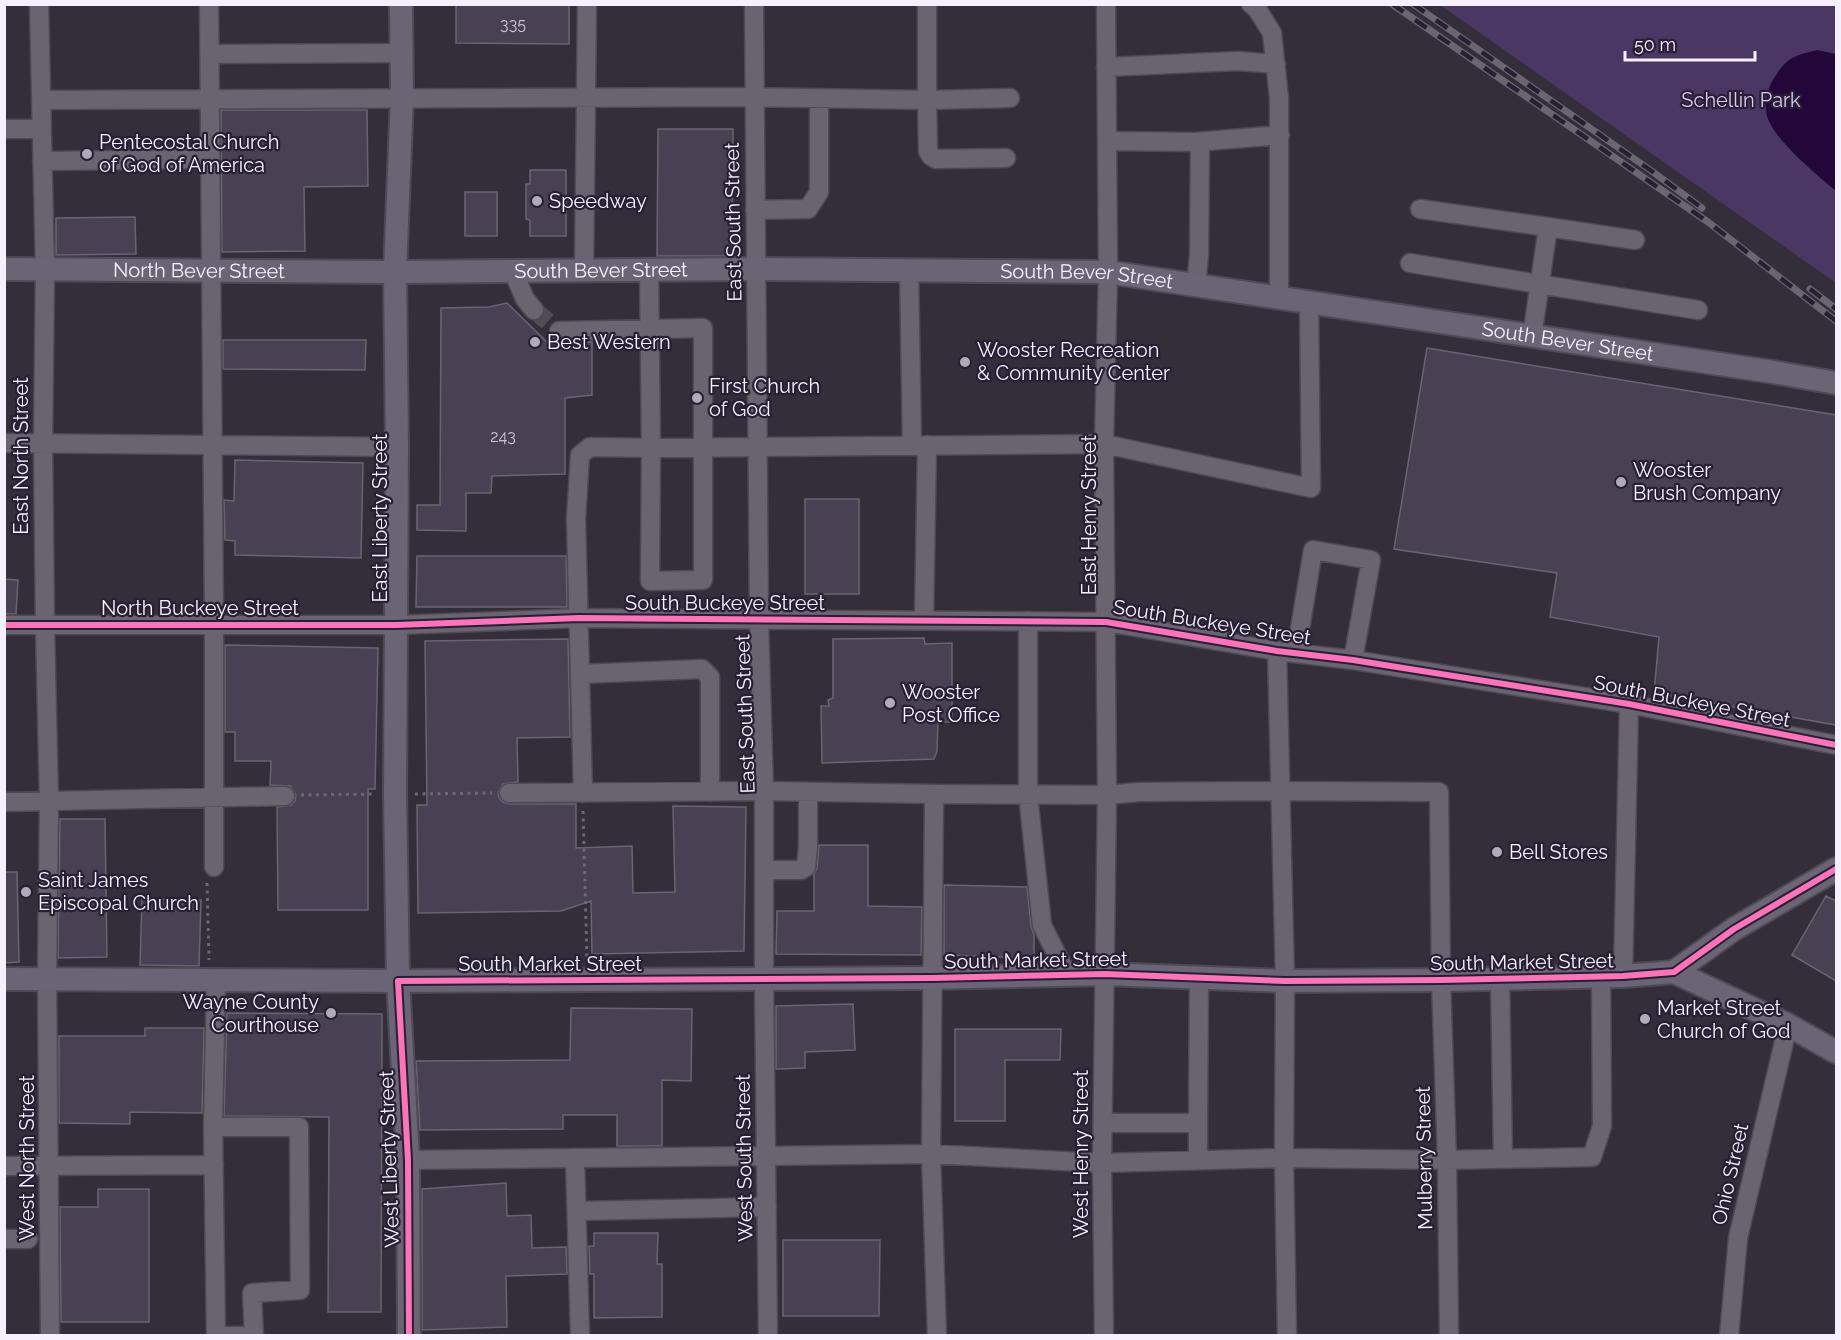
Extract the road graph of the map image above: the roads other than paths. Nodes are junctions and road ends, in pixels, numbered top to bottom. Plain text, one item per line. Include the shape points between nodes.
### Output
1 (39, 4) edge
2 (209, 4) edge
3 (401, 4) edge
4 (586, 4) edge
5 (754, 4) edge
6 (927, 4) edge
7 (1106, 4) edge
8 (1251, 4) edge
9 (402, 52) junction
10 (210, 54) junction
11 (1276, 64) junction
12 (1106, 67) junction
13 (402, 97) junction
14 (754, 97) junction
15 (586, 98) junction
16 (819, 98) junction
17 (1010, 98) dead end
18 (210, 99) junction
19 (41, 100) junction
20 (927, 100) junction
21 (4, 129) edge
22 (40, 129) junction
23 (1280, 135) junction
24 (1107, 141) junction
25 (1200, 142) junction
26 (1006, 158) dead end
27 (210, 159) junction
28 (42, 161) junction
29 (1420, 209) dead end
30 (755, 210) junction
31 (1548, 227) junction
32 (1635, 240) dead end
33 (1410, 263) dead end
34 (4, 269) edge
35 (756, 269) junction
36 (45, 270) junction
37 (211, 270) junction
38 (650, 270) junction
39 (909, 270) junction
40 (513, 271) junction
41 (584, 271) junction
42 (395, 272) junction
43 (1108, 272) junction
44 (1540, 283) junction
45 (1196, 286) junction
46 (1279, 298) junction
47 (1309, 303) junction
48 (534, 310) tunnel mouth
49 (1698, 310) dead end
50 (650, 329) junction
51 (559, 331) tunnel mouth
52 (1532, 337) junction
53 (1773, 372) junction
54 (1836, 383) edge
55 (1836, 389) edge
56 (4, 443) edge
57 (44, 443) junction
58 (1104, 444) junction
59 (919, 445) junction
60 (213, 446) junction
61 (397, 447) junction
62 (651, 448) junction
63 (704, 448) junction
64 (757, 448) junction
65 (579, 618) junction
66 (759, 620) junction
67 (924, 620) junction
68 (1028, 621) junction
69 (1106, 622) junction
70 (214, 624) junction
71 (4, 625) edge
72 (396, 625) junction
73 (45, 626) junction
74 (1277, 651) junction
75 (1296, 653) junction
76 (1353, 660) junction
77 (580, 674) junction
78 (1629, 704) junction
79 (1836, 745) edge
80 (764, 791) junction
81 (1280, 791) junction
82 (710, 792) junction
83 (808, 792) junction
84 (509, 793) road end
85 (583, 793) junction
86 (934, 794) junction
87 (1028, 795) junction
88 (1107, 795) junction
89 (285, 796) road end
90 (215, 798) junction
91 (4, 802) edge
92 (49, 803) junction
93 (1836, 869) edge
94 (765, 870) junction
95 (210, 872) road end
96 (1674, 972) junction
97 (1105, 974) junction
98 (1067, 975) junction
99 (1601, 976) junction
100 (1623, 976) junction
101 (1199, 977) junction
102 (932, 978) junction
103 (1500, 978) junction
104 (4, 979) edge
105 (47, 979) junction
106 (764, 979) junction
107 (213, 980) junction
108 (1441, 980) junction
109 (398, 981) junction
110 (1285, 981) junction
111 (1788, 1024) junction
112 (1836, 1052) edge
113 (1103, 1123) junction
114 (1198, 1123) junction
115 (213, 1127) junction
116 (931, 1154) junction
117 (767, 1155) junction
118 (575, 1158) junction
119 (1284, 1158) junction
120 (1503, 1159) junction
121 (408, 1160) junction
122 (1198, 1160) junction
123 (1447, 1161) junction
124 (1102, 1163) junction
125 (214, 1165) junction
126 (4, 1166) edge
127 (50, 1166) junction
128 (767, 1207) junction
129 (577, 1211) junction
130 (4, 1239) edge
131 (28, 1239) dead end
132 (50, 1335) edge
133 (217, 1335) edge
134 (230, 1335) edge
135 (242, 1335) edge
136 (254, 1335) edge
137 (409, 1335) edge
138 (580, 1335) edge
139 (768, 1335) edge
140 (937, 1335) edge
141 (1104, 1335) edge
142 (1287, 1335) edge
143 (1449, 1335) edge
144 (1729, 1335) edge

1 - 19 street, East North Street
2 - 10 street
3 - 9 main road, East Liberty Street
4 - 15 street
5 - 14 street, East South Street
6 - 20 street
7 - 12 street, East Henry Street
8 - 11 street via 1272,33
9 - 10 street
9 - 13 main road, East Liberty Street
10 - 18 street
11 - 12 street via 1238,61
11 - 23 street
12 - 24 street, East Henry Street
13 - 15 street
13 - 18 street
13 - 42 main road, East Liberty Street
14 - 15 street
14 - 16 street
14 - 30 street, East South Street
15 - 41 street
16 - 20 street
16 - 30 street via 819,192 808,209
17 - 20 street
18 - 19 street
18 - 27 street
19 - 22 street, East North Street
20 - 26 street via 931,156
21 - 22 street
22 - 28 street, East North Street
23 - 25 street
23 - 46 street
24 - 25 street
24 - 43 street, East Henry Street
25 - 45 street
27 - 28 street
27 - 37 street
28 - 36 street, East North Street
29 - 31 street
30 - 35 street, East South Street
31 - 32 street
31 - 44 street
33 - 44 street
34 - 36 main road, North Bever Street
35 - 38 main road, South Bever Street
35 - 39 main road, South Bever Street
35 - 64 street, East South Street
36 - 37 main road, North Bever Street
36 - 57 street, East North Street
37 - 42 main road, North Bever Street
37 - 60 street
38 - 41 main road, South Bever Street
38 - 50 street
39 - 43 main road, South Bever Street
39 - 59 street
40 - 41 main road, South Bever Street
40 - 42 main road, South Bever Street
40 - 48 street via 525,300
42 - 61 main road, East Liberty Street
43 - 45 main road, South Bever Street
43 - 58 street, East Henry Street
44 - 49 street
44 - 52 street
45 - 46 main road, South Bever Street
46 - 47 main road, South Bever Street
47 - 52 main road, South Bever Street
47 - 58 street via 1311,488
50 - 51 street
50 - 62 street
50 - 63 street via 704,328
52 - 53 main road, South Bever Street
53 - 54 main road, South Bever Street
53 - 55 main road, South Bever Street
56 - 57 street
57 - 60 street
57 - 73 street, East North Street
58 - 59 street
58 - 69 street, East Henry Street
59 - 64 street
59 - 67 street
60 - 61 street
60 - 70 street
61 - 72 main road, East Liberty Street
62 - 63 street
62 - 63 street via 650,581 702,580
62 - 65 street via 590,447 580,454 576,519
63 - 64 street
64 - 66 street, East South Street
65 - 66 street, South Buckeye Street
65 - 72 street, South Buckeye Street
65 - 77 street
66 - 67 street, South Buckeye Street
66 - 80 street, East South Street
67 - 68 street, South Buckeye Street
68 - 69 street, South Buckeye Street
68 - 87 street
69 - 74 street, South Buckeye Street
69 - 88 street, East Henry Street
70 - 72 street, North Buckeye Street
70 - 73 street, North Buckeye Street
70 - 90 street
71 - 73 street, North Buckeye Street
72 - 109 main road, East Liberty Street
73 - 92 street, East North Street
74 - 75 street, South Buckeye Street
74 - 81 street
75 - 76 street, South Buckeye Street
75 - 76 street via 1313,550 1371,560
76 - 78 street, South Buckeye Street
77 - 82 street via 702,669 710,677
77 - 85 street
78 - 79 street, South Buckeye Street
78 - 100 street
80 - 82 street
80 - 83 street
80 - 94 street, East South Street
81 - 88 street
81 - 108 street, Mulberry Street via 1439,792
81 - 110 street
82 - 85 street
83 - 86 street
83 - 94 street via 806,867
84 - 85 street
86 - 87 street
86 - 102 street
87 - 88 street
87 - 98 street via 1042,925
88 - 97 street, East Henry Street
89 - 90 street
90 - 92 street
90 - 95 street
91 - 92 street
92 - 105 street, East North Street
93 - 96 main road via 1734,929
94 - 106 street, East South Street
96 - 100 main road, South Market Street
96 - 111 main road
97 - 98 main road, South Market Street
97 - 101 main road, South Market Street
97 - 113 street, West Henry Street
98 - 102 main road, South Market Street
99 - 100 main road, South Market Street
99 - 103 main road, South Market Street
99 - 120 street via 1602,1126 1592,1157
101 - 110 main road, South Market Street
101 - 114 street
102 - 106 main road, South Market Street
102 - 116 street
103 - 108 main road, South Market Street
103 - 120 street
104 - 105 main road, South Market Street
105 - 107 main road, South Market Street
105 - 127 street, West North Street
106 - 109 main road, South Market Street
106 - 117 street, West South Street
107 - 109 main road, South Market Street
107 - 115 street
108 - 110 main road, South Market Street
108 - 123 street, Mulberry Street
109 - 121 main road, West Liberty Street
110 - 119 street
111 - 112 main road
111 - 144 street, Ohio Street via 1738,1238
113 - 114 street
113 - 124 street, West Henry Street
114 - 122 street
115 - 125 street
115 - 136 street via 299,1127 300,1290 252,1293
116 - 117 street
116 - 124 street
116 - 140 street
117 - 118 street
117 - 128 street, West South Street
118 - 121 street
118 - 129 street
119 - 122 street
119 - 123 street
119 - 142 street
120 - 123 street
121 - 137 main road, West Liberty Street
122 - 124 street
123 - 143 street, Mulberry Street
124 - 141 street, West Henry Street
125 - 127 street
125 - 133 street
126 - 127 street
127 - 132 street, West North Street
128 - 129 street
128 - 139 street, West South Street
129 - 138 street
130 - 131 street
133 - 134 street
134 - 135 street

